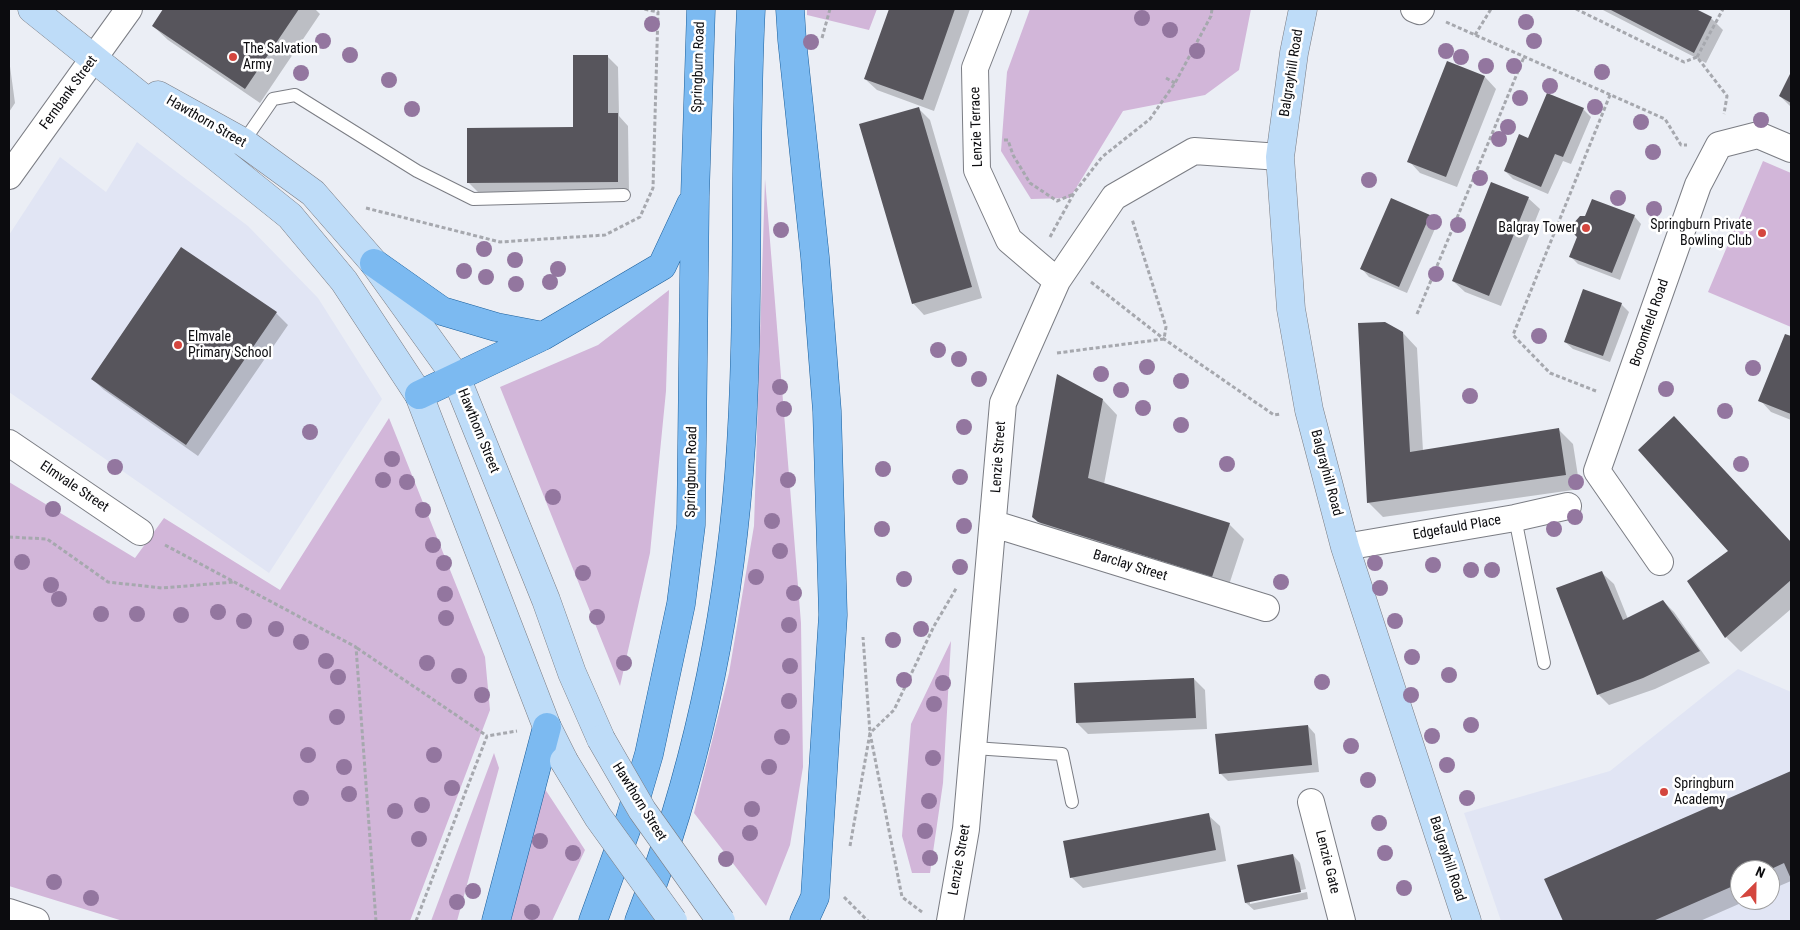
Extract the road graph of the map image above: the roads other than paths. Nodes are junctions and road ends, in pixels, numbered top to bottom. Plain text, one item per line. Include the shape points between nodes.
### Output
1 (32, 9) edge
2 (129, 9) edge
3 (701, 9) edge
4 (751, 9) edge
5 (790, 9) edge
6 (998, 9) edge
7 (1303, 9) edge
8 (93, 59) junction
9 (243, 142) junction
10 (1791, 149) edge
11 (1280, 157) junction
12 (227, 167) junction
13 (9, 176) edge
14 (624, 194) dead end
15 (695, 196) junction
16 (374, 263) junction
17 (1054, 271) junction
18 (543, 336) junction
19 (456, 377) junction
20 (419, 395) junction
21 (9, 443) edge
22 (1568, 506) dead end
23 (1515, 518) junction
24 (994, 524) junction
25 (140, 532) road end
26 (1345, 547) junction
27 (1660, 562) dead end
28 (1266, 608) dead end
29 (1544, 663) dead end
30 (547, 727) junction
31 (595, 727) junction
32 (974, 748) junction
33 (1072, 802) dead end
34 (1312, 802) dead end
35 (9, 912) edge
36 (939, 919) edge
37 (36, 921) edge
38 (496, 921) edge
39 (593, 921) edge
40 (639, 921) edge
41 (673, 921) edge
42 (721, 921) edge
43 (804, 921) edge
44 (1342, 921) edge
45 (1467, 921) edge

1 - 8 main road, Hawthorn Street
2 - 8 street, Fernbank Street
3 - 15 main road, Springburn Road
4 - 40 main road via 743,380 739,474 727,577 713,666 676,816
5 - 43 main road via 827,411 833,615 815,897
6 - 17 street, Lenzie Terrace via 975,68 977,170 1009,240
7 - 11 main road, Balgrayhill Road
8 - 9 main road, Hawthorn Street
8 - 12 main road, Hawthorn Street
8 - 13 street, Fernbank Street
9 - 12 lane
9 - 14 lane via 273,99 295,95 417,172 473,199
9 - 16 main road, Hawthorn Street via 313,193
10 - 27 street, Broomfield Road via 1758,135 1719,145 1698,185 1597,471
11 - 17 street, Lenzie Street via 1194,152 1114,197
11 - 26 main road, Balgrayhill Road via 1292,309 1309,410
12 - 20 main road, Hawthorn Street via 290,216 344,281
15 - 18 main road via 662,266
15 - 39 main road, Springburn Road via 691,525 681,604 649,754
16 - 18 main road via 442,311 496,327
16 - 19 main road, Hawthorn Street
17 - 24 street, Lenzie Street via 1003,403
18 - 19 main road
19 - 20 main road
19 - 31 main road, Hawthorn Street
20 - 30 main road, Hawthorn Street
21 - 25 street, Elmvale Street
22 - 23 street, Edgefauld Place
23 - 26 street, Edgefauld Place
23 - 29 lane
24 - 28 street, Barclay Street
24 - 32 street, Lenzie Street
26 - 45 main road, Balgrayhill Road
30 - 31 main road
30 - 38 main road
30 - 41 main road, Hawthorn Street, bridge via 598,817
31 - 42 main road, Hawthorn Street, bridge via 642,810
32 - 33 lane via 1062,754
32 - 36 street, Lenzie Street via 966,829
34 - 44 street, Lenzie Gate
35 - 37 street

